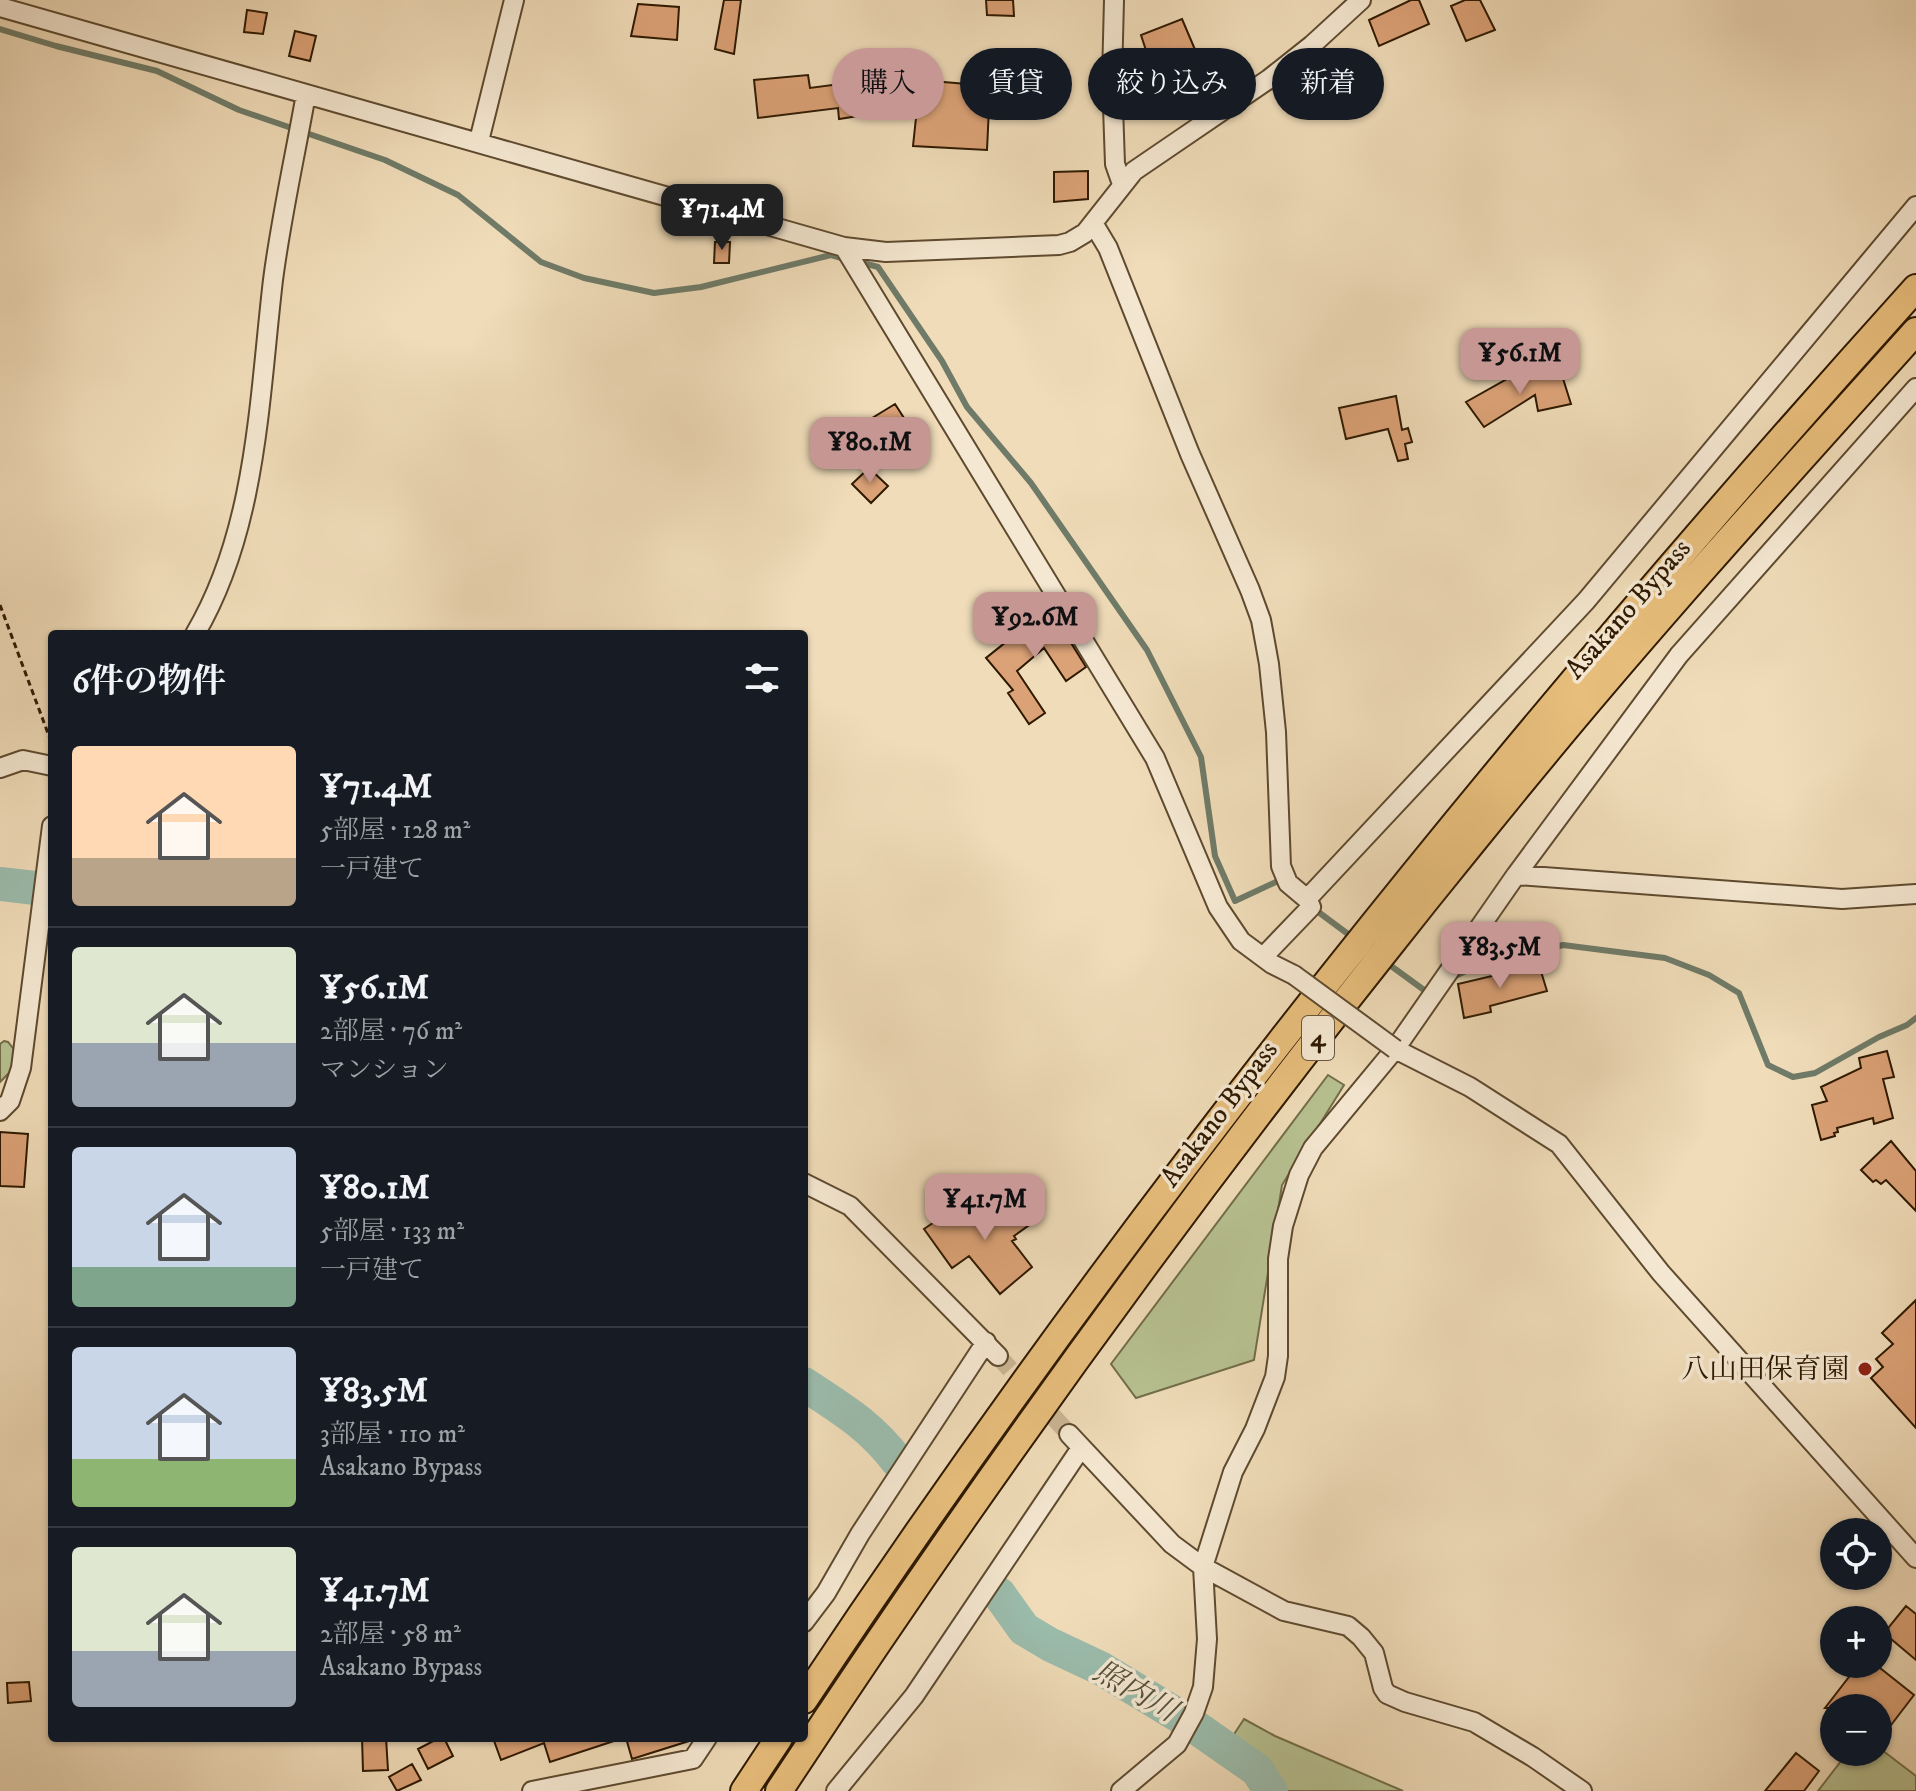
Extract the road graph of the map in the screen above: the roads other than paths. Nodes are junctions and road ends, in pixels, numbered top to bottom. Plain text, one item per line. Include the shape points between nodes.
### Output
1 (514, 0) edge
2 (1114, 0) edge
3 (1361, 0) edge
4 (0, 7) edge
5 (306, 94) junction
6 (479, 141) junction
7 (1122, 184) junction
8 (1916, 206) edge
9 (1093, 223) junction
10 (844, 247) junction
11 (1916, 288) edge
12 (1916, 331) edge
13 (1916, 388) edge
14 (197, 630) edge
15 (48, 765) edge
16 (0, 768) edge
17 (48, 861) edge
18 (1516, 875) junction
19 (1916, 894) edge
20 (1307, 899) junction
21 (1263, 957) junction
22 (1395, 1049) junction
23 (0, 1111) edge
24 (808, 1185) edge
25 (986, 1342) junction
26 (998, 1356) tunnel mouth
27 (1916, 1558) edge
28 (1203, 1567) junction
29 (808, 1617) edge
30 (808, 1694) edge
31 (704, 1742) edge
32 (776, 1742) edge
33 (532, 1791) edge
34 (744, 1791) edge
35 (779, 1791) edge
36 (836, 1791) edge
37 (1121, 1791) edge
38 (1582, 1791) edge

1 - 6 street
2 - 7 street via 1115,164
3 - 7 street via 1269,79
4 - 5 street
5 - 6 street
5 - 14 street via 278,247 243,513 229,562
6 - 10 street
7 - 9 street
8 - 20 street via 1586,601
9 - 10 street via 1080,237 1059,245 886,252
9 - 20 street via 1108,248 1261,620 1276,732 1281,866 1288,883
10 - 21 street via 1155,758 1218,907 1241,941
11 - 30 highway, Asakano Bypass / 4 via 1655,582 1341,963 1024,1382
12 - 35 highway, Asakano Bypass / 4 via 1554,742 1370,971 1101,1325 925,1572
13 - 18 street via 1679,655
15 - 16 street via 23,760
17 - 23 street via 21,1068 10,1101
18 - 19 street via 1842,899
18 - 22 street
20 - 21 street via 1311,907
21 - 22 street, bridge
22 - 27 street via 1470,1087 1559,1144 1661,1273
22 - 28 street via 1313,1148 1287,1207 1278,1259 1275,1377 1233,1472
24 - 25 street via 850,1206
25 - 26 street
25 - 29 street
28 - 36 street via 1172,1544 1075,1441 914,1696
28 - 37 street via 1206,1659 1194,1713 1177,1744
28 - 38 street via 1284,1611 1348,1626 1374,1653 1387,1694 1474,1722
31 - 33 street via 693,1759
32 - 34 highway

